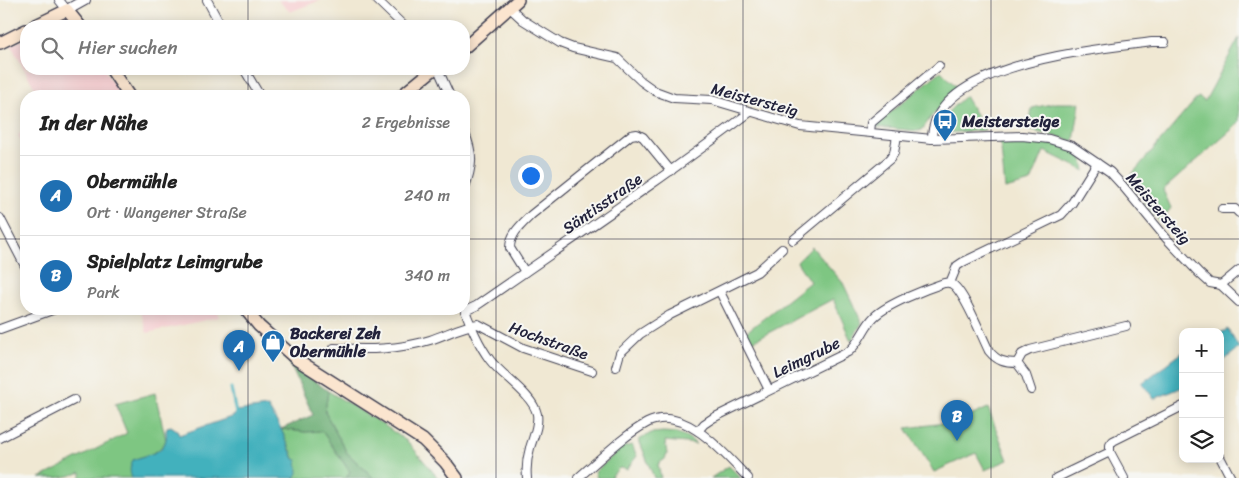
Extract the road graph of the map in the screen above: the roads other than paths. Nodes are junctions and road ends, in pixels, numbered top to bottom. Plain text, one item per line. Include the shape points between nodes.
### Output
1 (59, 0) edge
2 (85, 0) edge
3 (207, 0) edge
4 (377, 0) edge
5 (514, 4) edge
6 (66, 10) junction
7 (46, 20) edge
8 (75, 20) edge
9 (218, 20) edge
10 (398, 20) edge
11 (20, 33) edge
12 (1165, 42) dead end
13 (0, 43) edge
14 (470, 43) edge
15 (939, 66) dead end
16 (116, 75) edge
17 (248, 75) edge
18 (427, 75) edge
19 (441, 75) edge
20 (125, 90) edge
21 (256, 90) edge
22 (408, 90) edge
23 (447, 90) edge
24 (750, 112) junction
25 (870, 132) junction
26 (897, 136) junction
27 (932, 139) junction
28 (470, 149) edge
29 (1097, 162) junction
30 (671, 172) junction
31 (470, 173) edge
32 (1222, 209) dead end
33 (1239, 213) edge
34 (0, 218) edge
35 (793, 240) dead end
36 (782, 249) dead end
37 (20, 256) edge
38 (1239, 270) edge
39 (525, 272) junction
40 (950, 283) junction
41 (1222, 285) junction
42 (720, 292) junction
43 (1239, 302) edge
44 (470, 307) edge
45 (35, 315) edge
46 (250, 315) edge
47 (467, 315) edge
48 (470, 324) junction
49 (1126, 326) dead end
50 (0, 329) edge
51 (334, 348) dead end
52 (1016, 363) junction
53 (616, 367) dead end
54 (592, 371) dead end
55 (769, 390) junction
56 (1031, 390) dead end
57 (74, 400) dead end
58 (1179, 408) edge
59 (698, 431) junction
60 (0, 438) edge
61 (1110, 452) junction
62 (1223, 463) edge
63 (457, 478) edge
64 (526, 478) edge
65 (578, 478) edge
66 (748, 478) edge
67 (1056, 478) edge
68 (1124, 478) edge
69 (1231, 478) edge

1 - 6 street
2 - 6 street
3 - 9 street
4 - 10 street
5 - 14 main road
5 - 24 street, Meistersteig via 522,20 560,43 617,58 665,96 712,100
6 - 7 main road
6 - 8 main road
11 - 13 main road
12 - 27 street via 1068,54 1028,62 991,75 963,90 950,102 934,122
15 - 25 street via 871,123
16 - 20 main road
17 - 21 street
18 - 22 main road
19 - 23 street
24 - 25 street, Meistersteig via 800,126
24 - 30 street, Säntisstraße
25 - 26 street, Meistersteig
26 - 27 street, Meistersteig
26 - 35 street via 890,159
27 - 29 street, Meistersteig via 1022,136 1049,139 1072,146
28 - 31 street
29 - 40 street via 1072,204 1061,215 963,262 957,266
29 - 41 street, Meistersteig via 1122,185 1199,273 1210,283
30 - 39 street, Säntisstraße
30 - 39 street via 643,138 631,135 518,228 510,248
32 - 33 street via 1235,209
34 - 37 street
36 - 42 street via 757,272
38 - 41 street
39 - 44 street, Säntisstraße
40 - 52 street via 962,296 989,351 1006,363
40 - 55 street, Leimgrube via 938,285 884,310 874,317 852,350
41 - 43 street, Meistersteig
42 - 53 street via 670,315 640,334 620,353
42 - 55 street
45 - 50 street
46 - 63 main road via 296,359 423,440
47 - 48 street
48 - 51 street via 408,346 371,350
48 - 54 street, Hochstraße via 478,324 523,348
48 - 64 street via 490,361 515,385 537,414
49 - 52 street via 1030,350 1022,354
52 - 56 street via 1026,375
55 - 59 street, Leimgrube via 712,418
57 - 60 street
58 - 61 street via 1113,441
59 - 65 street via 671,419 648,422
59 - 66 street
61 - 67 street
61 - 68 street
62 - 69 street

